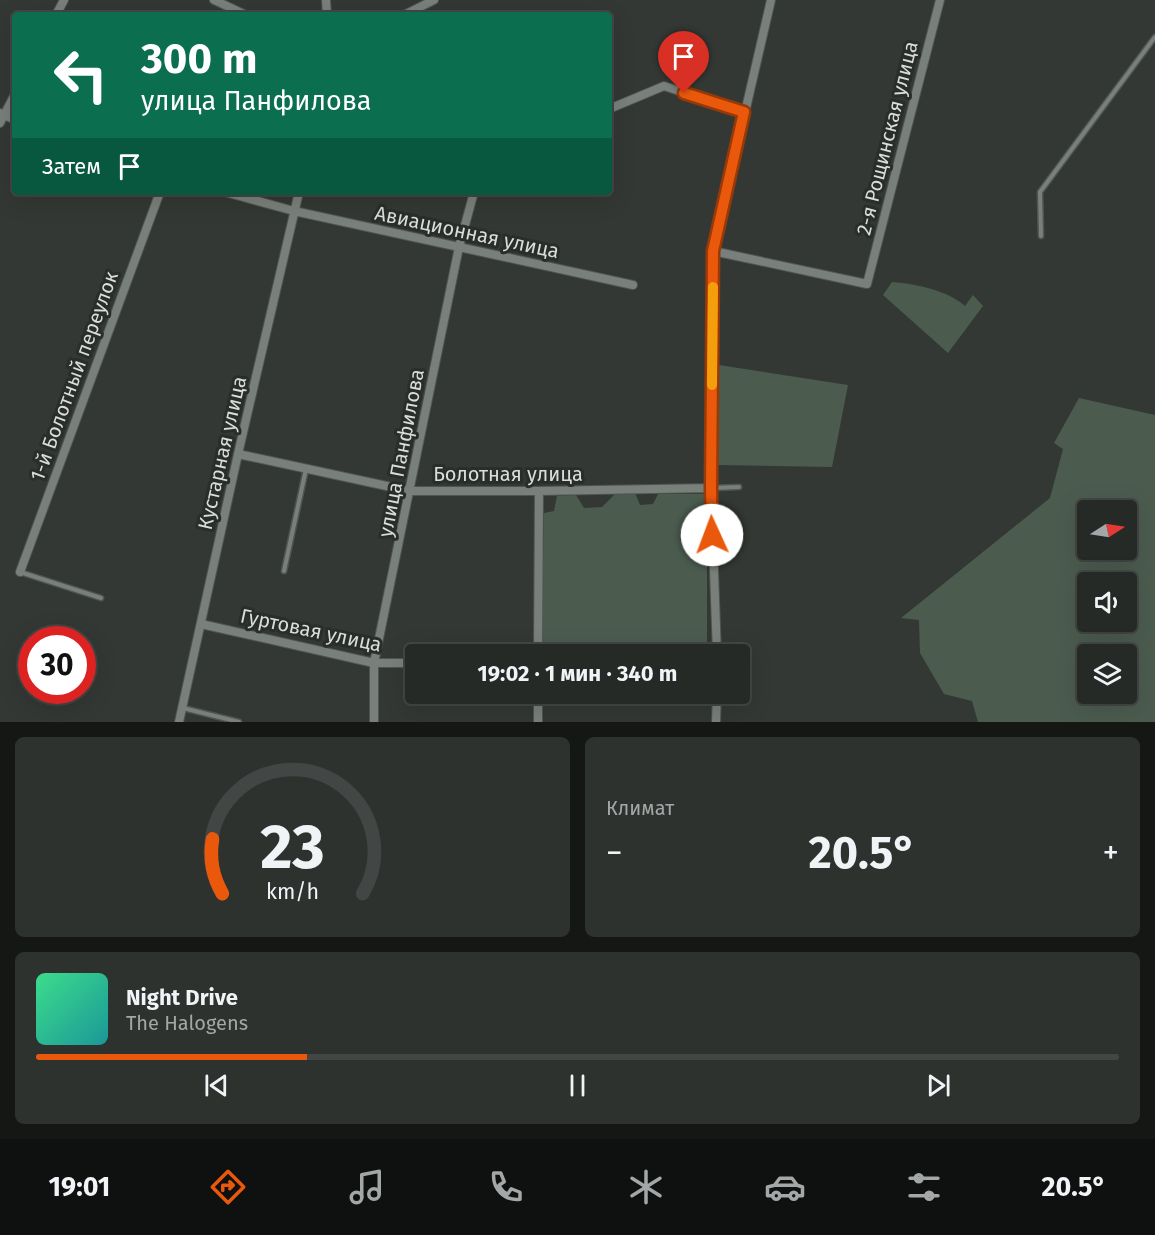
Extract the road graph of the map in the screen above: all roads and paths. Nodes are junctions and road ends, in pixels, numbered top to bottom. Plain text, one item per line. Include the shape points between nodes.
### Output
1 (214, 0) edge
2 (434, 0) edge
3 (771, 0) edge
4 (940, 0) edge
5 (240, 12) edge
6 (410, 12) edge
7 (1155, 37) edge
8 (12, 99) edge
9 (612, 108) edge
10 (744, 112) junction
11 (1, 117) edge
12 (159, 195) edge
13 (236, 195) edge
14 (298, 195) edge
15 (473, 195) edge
16 (294, 211) junction
17 (1041, 236) dead end
18 (459, 247) junction
19 (713, 251) junction
20 (633, 285) dead end
21 (238, 454) junction
22 (306, 469) junction
23 (739, 487) dead end
24 (711, 488) junction
25 (410, 491) junction
26 (539, 492) junction
27 (284, 571) dead end
28 (20, 572) joint
29 (101, 598) dead end
30 (201, 624) junction
31 (538, 644) edge
32 (717, 644) edge
33 (374, 663) junction
34 (405, 663) edge
35 (538, 704) edge
36 (717, 704) edge
37 (182, 708) junction
38 (179, 722) edge
39 (239, 722) edge
40 (374, 722) edge
41 (538, 722) edge
42 (716, 722) edge

1 - 5 street
2 - 6 street
3 - 10 street
4 - 19 street, 2-я Рощинская улица via 867,284
7 - 17 lane via 1040,192
8 - 11 street
9 - 10 street via 664,86
10 - 19 street
12 - 28 street, 1-й Болотный переулок
13 - 16 street, Авиационная улица
14 - 16 street, Кустарная улица
15 - 18 street, улица Панфилова
16 - 18 street, Авиационная улица
16 - 21 street, Кустарная улица
18 - 20 street, Авиационная улица
18 - 25 street, улица Панфилова
19 - 24 street
21 - 22 street, Болотная улица
21 - 30 street, Кустарная улица
22 - 25 street, Болотная улица
22 - 27 lane
23 - 24 lane
24 - 26 street, Болотная улица
24 - 32 street
25 - 26 street, Болотная улица
25 - 33 street, улица Панфилова
26 - 31 street
28 - 29 lane
30 - 33 street, Гуртовая улица
30 - 37 street, Кустарная улица
33 - 34 street, Гуртовая улица
33 - 40 street, улица Панфилова
35 - 41 street
36 - 42 street
37 - 38 street, Кустарная улица
37 - 39 lane

